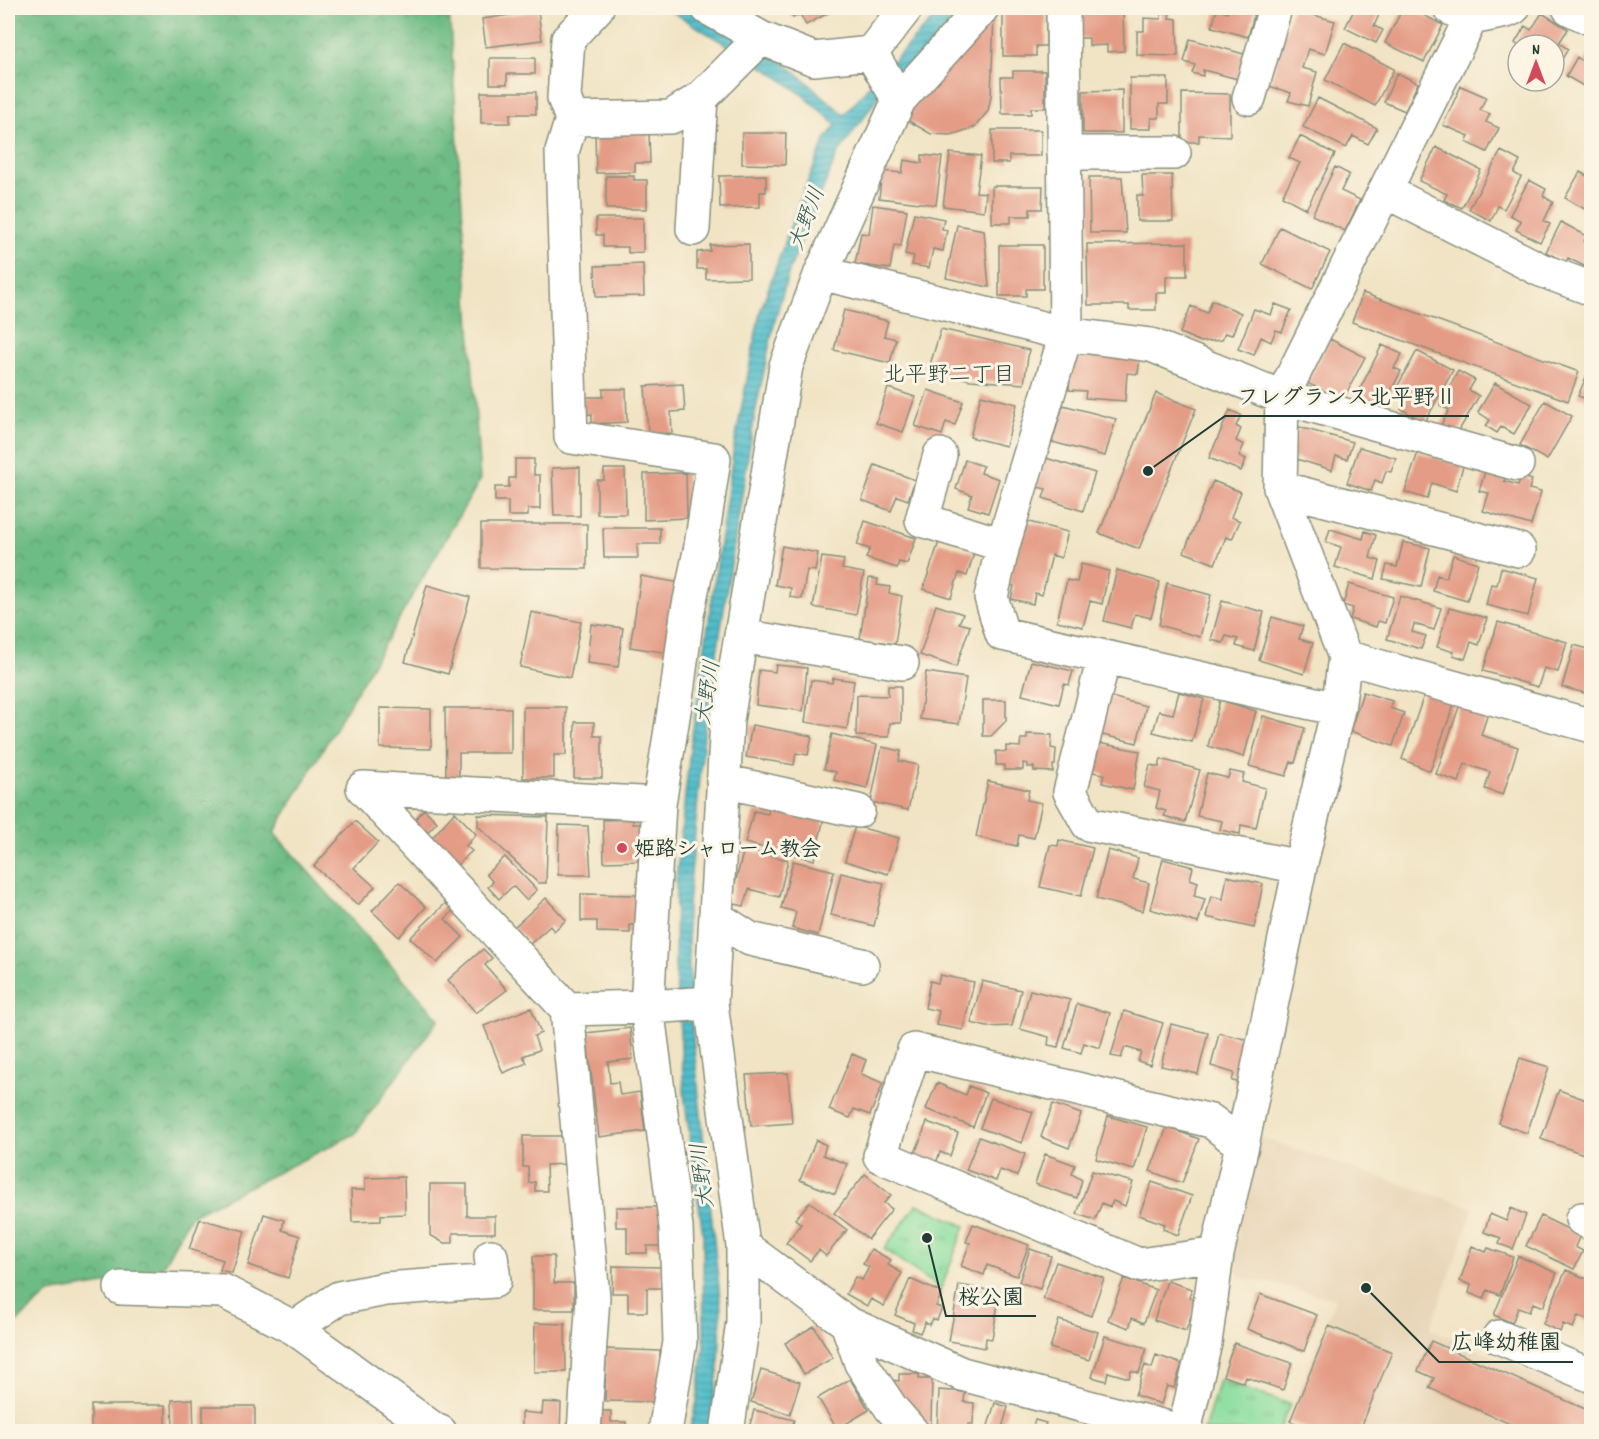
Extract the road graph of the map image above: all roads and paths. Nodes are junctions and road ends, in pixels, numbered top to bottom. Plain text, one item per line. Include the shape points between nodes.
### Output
1 (597, 8) edge
2 (708, 8) edge
3 (906, 8) edge
4 (982, 8) edge
5 (1063, 8) edge
6 (1275, 8) edge
7 (1513, 8) edge
8 (1569, 8) edge
9 (1461, 13) edge
10 (1592, 19) edge
11 (751, 48) junction
12 (871, 53) junction
13 (701, 98) junction
14 (1249, 98) dead end
15 (900, 100) junction
16 (572, 119) junction
17 (1064, 153) junction
18 (1174, 153) dead end
19 (1385, 191) junction
20 (693, 229) dead end
21 (821, 273) junction
22 (1592, 289) edge
23 (1066, 334) junction
24 (1282, 397) junction
25 (929, 462) dead end
26 (1517, 464) dead end
27 (1280, 488) junction
28 (1003, 545) junction
29 (1519, 550) dead end
30 (741, 636) junction
31 (1345, 657) junction
32 (1104, 658) junction
33 (902, 663) dead end
34 (1338, 709) junction
35 (1592, 726) edge
36 (723, 781) junction
37 (659, 804) junction
38 (858, 811) dead end
39 (1300, 867) junction
40 (716, 917) junction
41 (862, 965) dead end
42 (711, 1003) junction
43 (646, 1007) junction
44 (567, 1009) junction
45 (1242, 1145) junction
46 (743, 1246) junction
47 (1217, 1254) junction
48 (491, 1256) dead end
49 (121, 1288) dead end
50 (847, 1323) junction
51 (294, 1328) junction
52 (1499, 1337) dead end
53 (1592, 1376) edge
54 (440, 1431) edge
55 (584, 1431) edge
56 (665, 1431) edge
57 (727, 1431) edge
58 (912, 1431) edge
59 (1184, 1431) edge

1 - 16 street via 568,39 564,98
2 - 11 street
3 - 12 street
4 - 15 street
5 - 17 street
6 - 14 street
7 - 9 street
8 - 10 street
9 - 19 street
11 - 12 street via 814,59
11 - 13 street
12 - 15 street
13 - 16 street via 671,117
13 - 20 street
15 - 21 street
16 - 37 street via 562,152 571,437 714,459
17 - 18 street
17 - 23 street
19 - 22 street via 1541,270
19 - 24 street
21 - 23 street
21 - 30 street via 786,366
23 - 24 street via 1151,345
23 - 28 street
24 - 26 street
24 - 27 street
25 - 28 street via 922,520
27 - 29 street
27 - 31 street
28 - 32 street via 991,597 1002,634
30 - 33 street
30 - 36 street via 727,720
31 - 34 street
31 - 35 street
32 - 34 street
32 - 39 street via 1070,792 1088,824
34 - 39 street
36 - 38 street
36 - 40 street
37 - 43 street
37 - 44 street via 363,788
39 - 45 street
40 - 41 street via 750,939
40 - 42 street
42 - 43 street
42 - 46 street
43 - 44 street
43 - 56 street via 676,1227 680,1342
44 - 55 street via 593,1297
45 - 47 street
45 - 47 street via 1212,1121 914,1050 880,1156 1139,1265
46 - 50 street
46 - 57 street via 743,1322
47 - 59 street via 1205,1342
48 - 51 street via 494,1281 386,1289 339,1298
49 - 51 street via 224,1291
50 - 58 street via 861,1363
50 - 59 street via 962,1374
51 - 54 street
52 - 53 street

